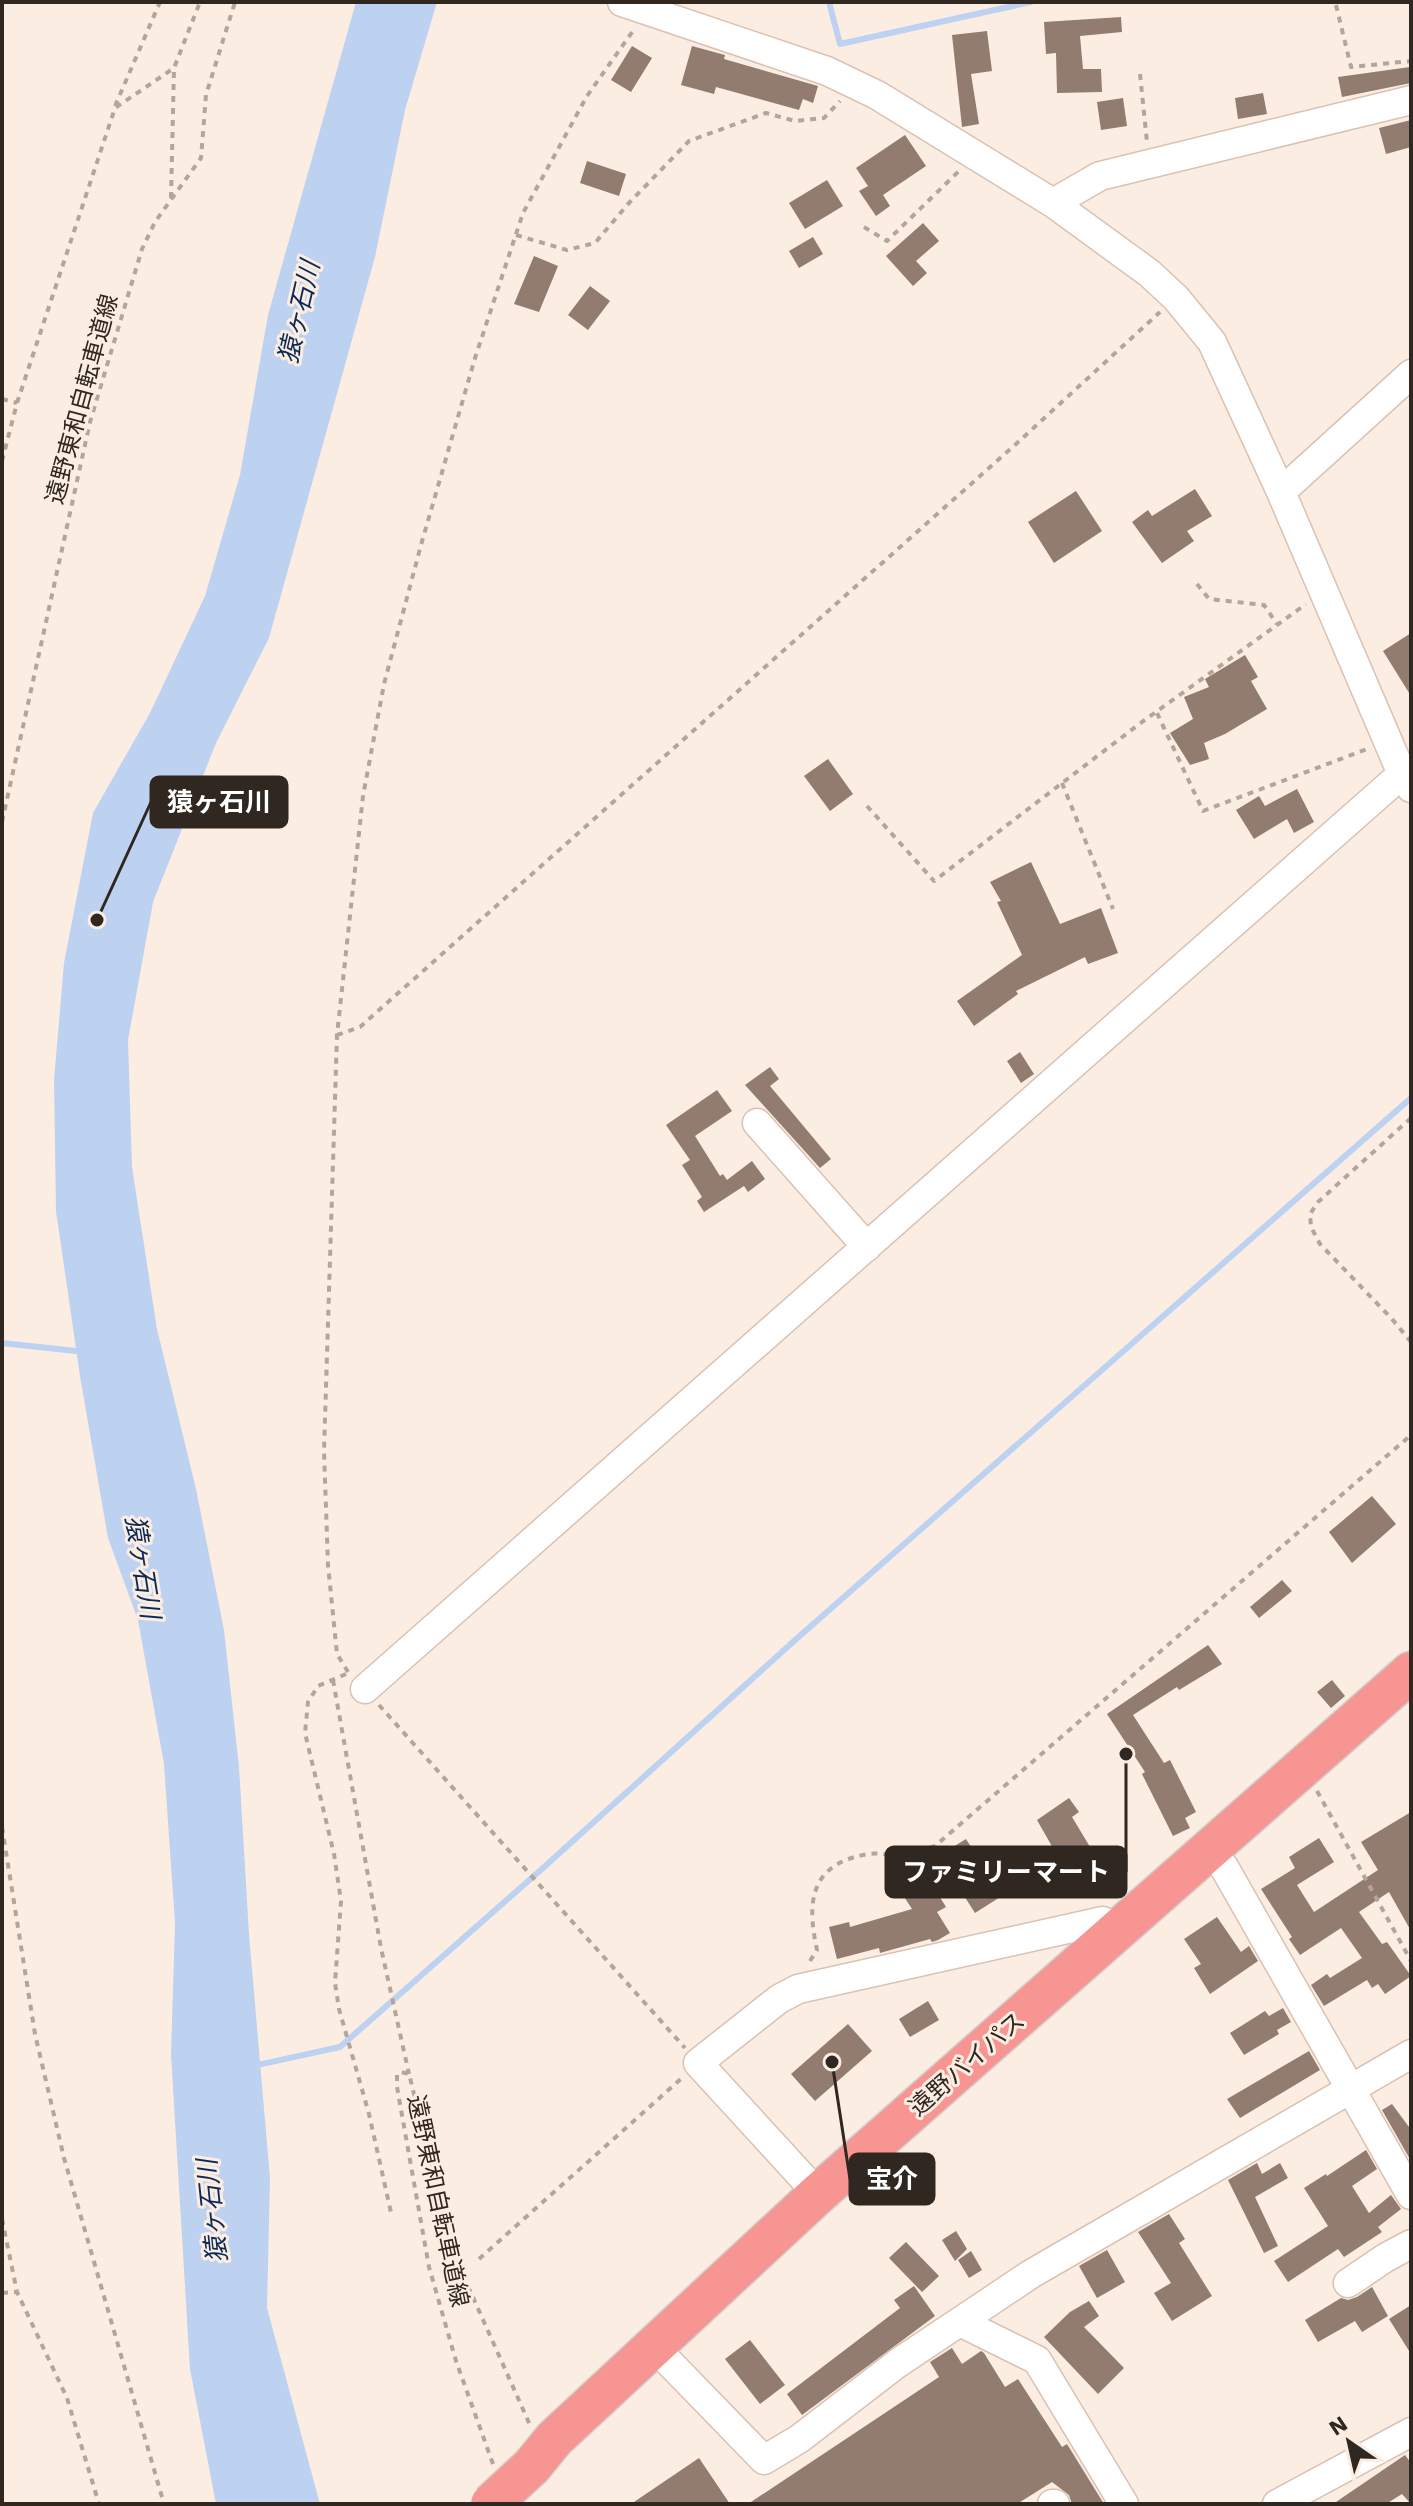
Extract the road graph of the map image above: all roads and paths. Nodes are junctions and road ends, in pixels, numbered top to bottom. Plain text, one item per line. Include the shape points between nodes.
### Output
1 (160, 2) edge
2 (200, 2) edge
3 (235, 2) edge
4 (1336, 5) dead end
5 (632, 6) edge
6 (1411, 61) edge
7 (174, 68) junction
8 (1140, 74) dead end
9 (856, 85) junction
10 (1411, 100) edge
11 (115, 108) junction
12 (975, 155) junction
13 (1150, 164) junction
14 (171, 199) junction
15 (1053, 203) junction
16 (864, 227) dead end
17 (516, 235) junction
18 (1176, 298) junction
19 (1411, 374) edge
20 (2, 399) edge
21 (17, 403) junction
22 (2, 461) edge
23 (1281, 492) junction
24 (1197, 584) dead end
25 (1324, 591) junction
26 (1277, 625) junction
27 (1157, 713) dead end
28 (1401, 760) edge
29 (1062, 783) junction
30 (867, 806) dead end
31 (2, 822) edge
32 (1113, 909) dead end
33 (337, 1035) junction
34 (1411, 1118) edge
35 (757, 1123) dead end
36 (867, 1247) junction
37 (1411, 1342) edge
38 (1411, 1435) edge
39 (1411, 1672) edge
40 (333, 1680) junction
41 (365, 1689) joint
42 (1411, 1702) edge
43 (1315, 1787) junction
44 (2, 1827) edge
45 (1224, 1867) junction
46 (1120, 1930) junction
47 (1411, 1961) edge
48 (798, 1989) junction
49 (1411, 2054) edge
50 (698, 2063) junction
51 (409, 2074) junction
52 (1352, 2087) junction
53 (818, 2194) junction
54 (1411, 2195) edge
55 (392, 2217) dead end
56 (2, 2219) edge
57 (1411, 2244) edge
58 (479, 2259) dead end
59 (1348, 2283) dead end
60 (17, 2292) junction
61 (2, 2293) edge
62 (960, 2322) junction
63 (664, 2357) junction
64 (1411, 2432) edge
65 (516, 2475) edge
66 (1296, 2500) edge
67 (99, 2504) edge
68 (164, 2504) edge
69 (1124, 2504) edge

1 - 11 path
2 - 7 path
3 - 14 path, 遠野東和自転車道線 via 206,95 201,158
4 - 6 path via 1351,67
5 - 9 street
5 - 17 path
7 - 11 path
7 - 14 path
8 - 13 path
9 - 12 street
9 - 17 path via 824,118 795,121 766,113 689,141 595,243 567,250
10 - 13 street
11 - 21 path
12 - 15 street
12 - 16 path via 887,241
13 - 15 street via 1100,176
14 - 31 path, 遠野東和自転車道線 via 142,249 90,422
15 - 18 street
17 - 33 path via 475,358 384,684 363,796
18 - 23 street via 1212,342
18 - 33 path via 360,1027
19 - 23 street
20 - 21 path
21 - 22 path
23 - 25 street
24 - 26 path via 1209,599 1264,605
25 - 26 path
25 - 28 street
26 - 29 path
27 - 28 path via 1203,811
28 - 36 street
29 - 30 path via 934,881
29 - 32 path
33 - 40 path via 324,1451 337,1654 348,1673
34 - 37 path via 1310,1214 1320,1244
35 - 36 street
36 - 41 street
38 - 48 path via 935,1846 913,1855 865,1854 837,1863 819,1879 811,1922 817,1950
39 - 46 highway, 遠野バイパス
40 - 51 path
40 - 55 path via 318,1686 308,1702 305,1733 341,1901 335,1983 339,2009
41 - 50 path
42 - 43 highway, 遠野バイパス
43 - 45 highway, 遠野バイパス
43 - 47 path
44 - 68 path via 35,2034 64,2158
45 - 52 street
45 - 63 highway, 遠野バイパス via 894,2164
46 - 48 street via 1103,1921
46 - 53 highway, 遠野バイパス
48 - 50 street
49 - 52 street
50 - 53 street
50 - 58 path
51 - 65 path, 遠野東和自転車道線
51 - 65 path, 遠野東和自転車道線 via 397,2075 397,2087 429,2267 456,2361
52 - 54 street
52 - 62 street via 1031,2274
53 - 65 highway, 遠野バイパス
56 - 60 path
57 - 59 street
60 - 61 path
60 - 67 path via 67,2398
62 - 63 street via 764,2460
62 - 69 street via 1037,2360
63 - 65 highway, 遠野バイパス via 560,2446
64 - 66 street

